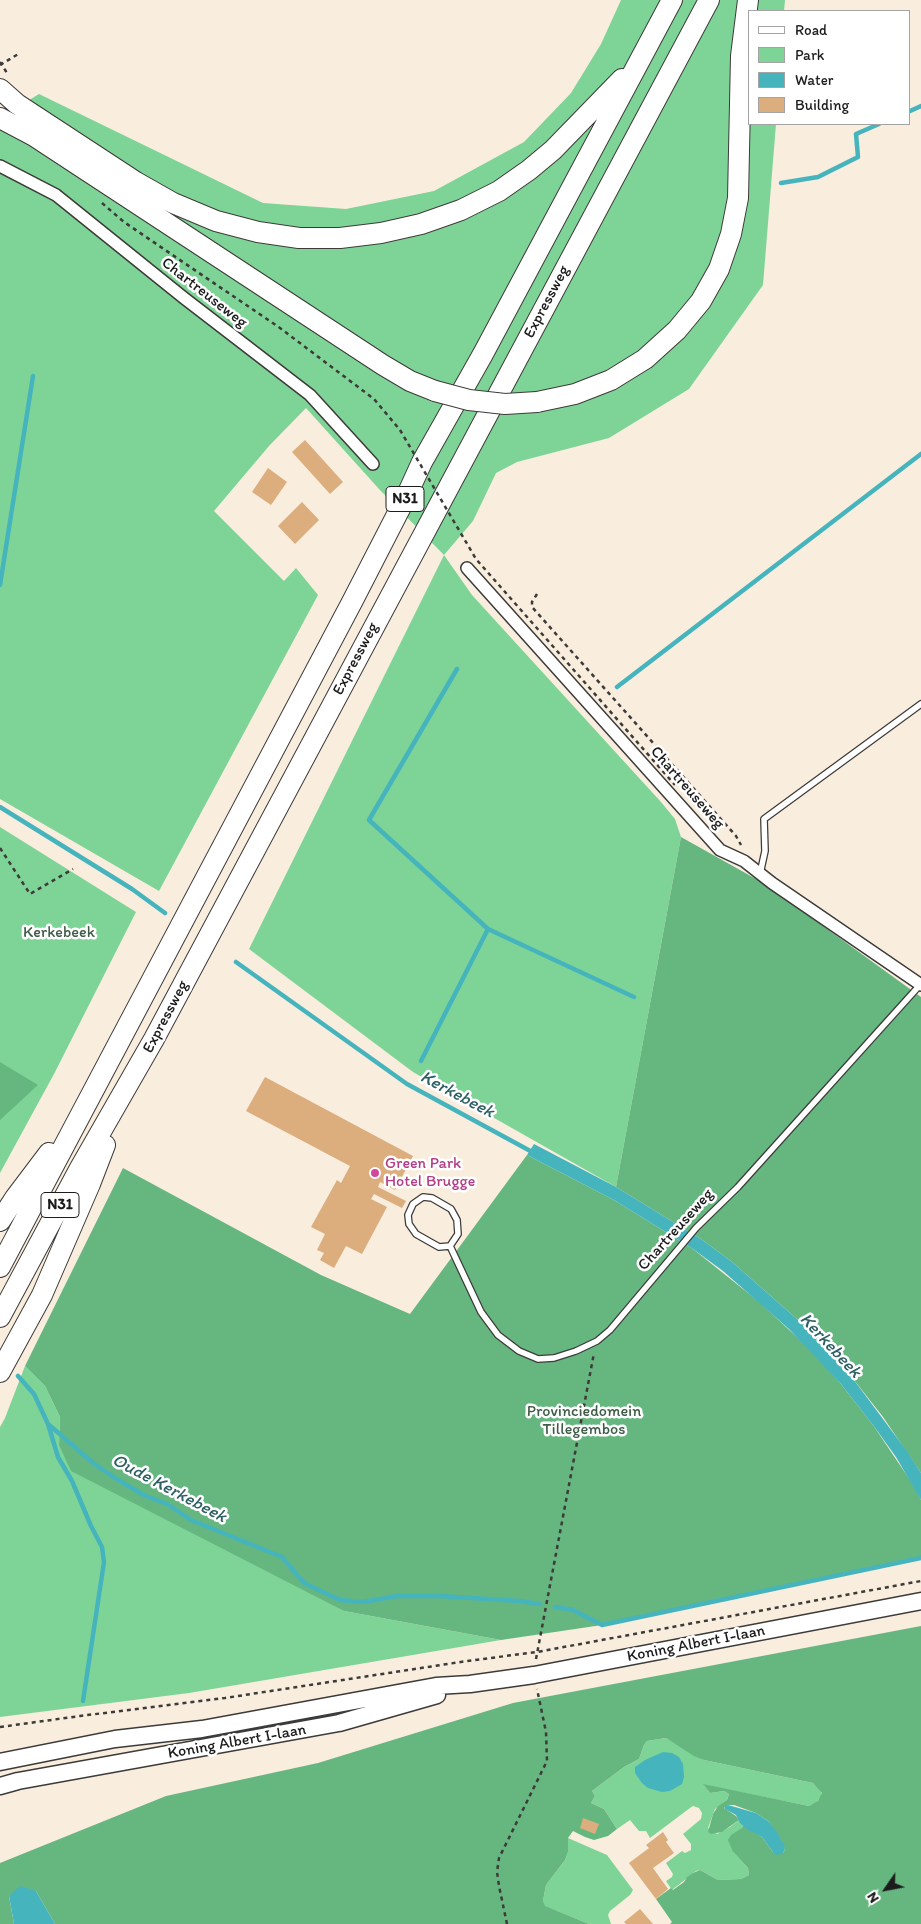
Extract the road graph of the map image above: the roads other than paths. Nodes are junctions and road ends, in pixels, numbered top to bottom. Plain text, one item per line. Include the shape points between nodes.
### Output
1 (672, 0) edge
2 (709, 0) edge
3 (748, 0) edge
4 (640, 59) junction
5 (0, 89) edge
6 (0, 118) edge
7 (0, 166) edge
8 (373, 464) dead end
9 (467, 568) dead end
10 (921, 704) edge
11 (760, 874) junction
12 (921, 985) edge
13 (123, 1095) junction
14 (81, 1112) junction
15 (0, 1221) edge
16 (450, 1246) junction
17 (0, 1267) edge
18 (0, 1317) edge
19 (0, 1372) edge
20 (921, 1601) edge
21 (470, 1684) junction
22 (0, 1762) edge
23 (0, 1786) edge

1 - 4 highway, Expressweg / N31
2 - 13 highway, Expressweg / N31
3 - 6 highway, bridge via 740,56 738,198 731,234 719,269 677,330 645,359 611,380 575,394 536,402 505,404 469,400 410,381 34,136
4 - 5 highway via 553,150 498,191 461,210 421,224 340,238 299,238 258,232 216,221 173,203 17,104
4 - 14 highway, Expressweg / N31 via 422,462 352,602
7 - 8 street, Chartreuseweg via 62,199 310,395
9 - 11 street, Chartreuseweg via 720,850 744,861
10 - 11 lane via 764,819 765,852
11 - 12 street, Chartreuseweg
12 - 16 lane, Chartreuseweg via 738,1187 696,1228 610,1330 597,1340 554,1358 538,1358 519,1351 498,1335 481,1312
13 - 18 highway, Expressweg / N31
13 - 19 highway, N31 via 90,1184 42,1295
14 - 15 highway, N31
14 - 17 highway, Expressweg / N31
16 - 16 lane via 458,1234 458,1220 451,1209 432,1198 423,1197 413,1204 408,1215 409,1224 416,1234 439,1247
20 - 21 main road, Koning Albert I-laan via 534,1675
21 - 22 main road, Koning Albert I-laan via 436,1686 202,1729 115,1739
21 - 23 main road, Koning Albert I-laan via 339,1723

